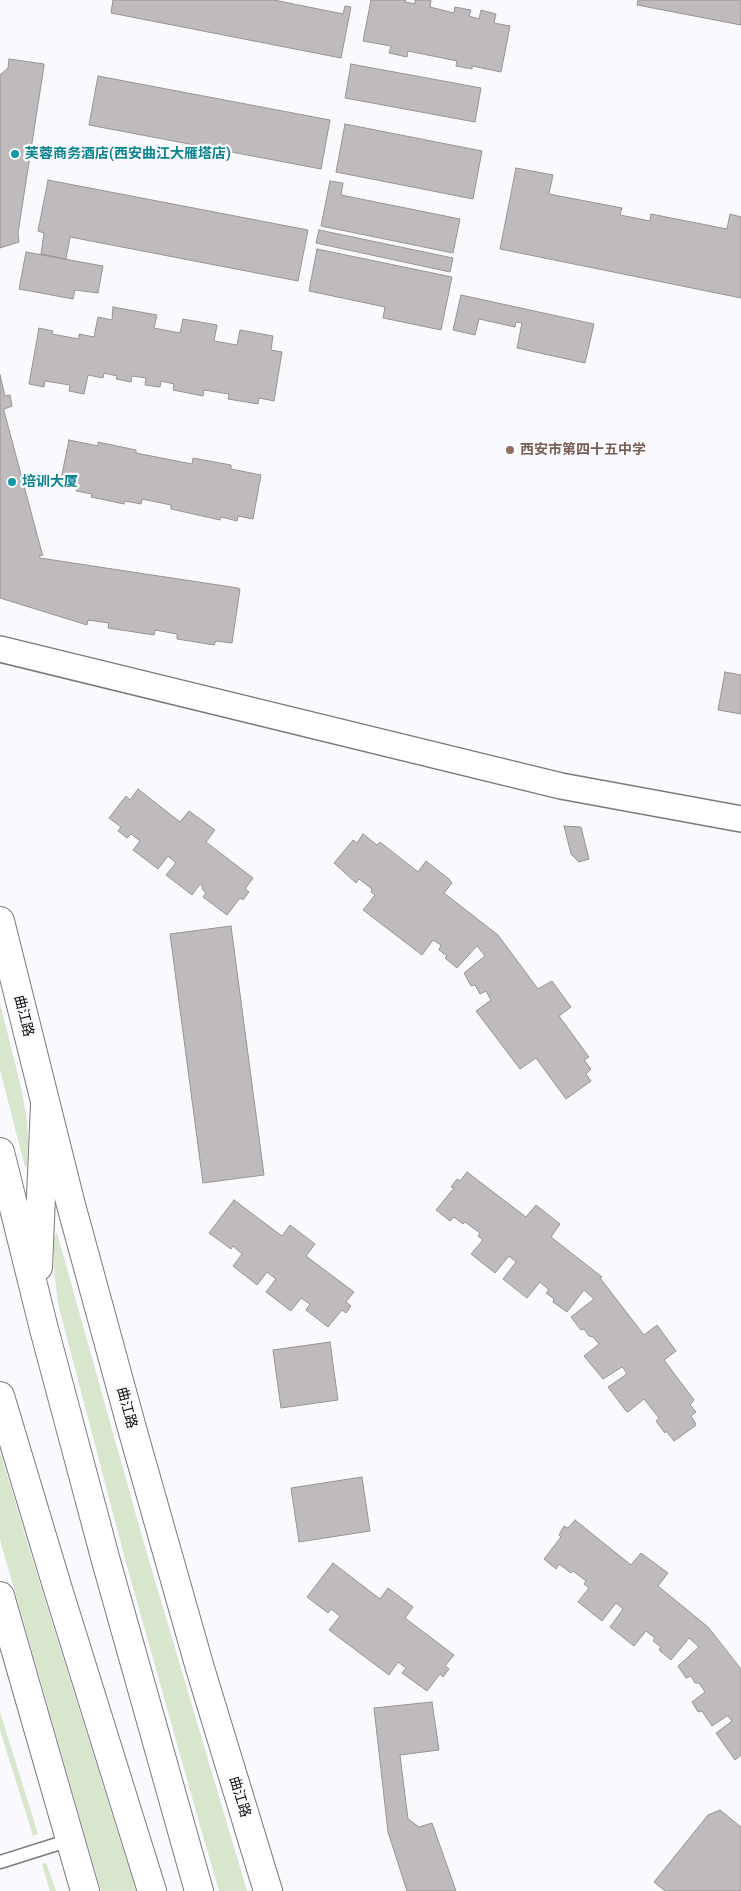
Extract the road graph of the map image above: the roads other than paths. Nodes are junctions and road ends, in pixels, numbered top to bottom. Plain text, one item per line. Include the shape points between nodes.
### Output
1 (0, 648) edge
2 (741, 819) edge
3 (0, 921) edge
4 (45, 1104) junction
5 (0, 1152) edge
6 (37, 1298) junction
7 (0, 1396) edge
8 (1, 1601) edge
9 (70, 1840) junction
10 (0, 1862) edge
11 (85, 1891) edge
12 (152, 1891) edge
13 (199, 1891) edge
14 (268, 1891) edge

1 - 2 street via 561,786
3 - 4 main road, 曲江路
4 - 6 main road
4 - 14 main road, 曲江路 via 166,1550
5 - 6 main road
6 - 13 main road via 115,1596
7 - 12 main road
8 - 9 main road
9 - 10 lane
9 - 11 main road

